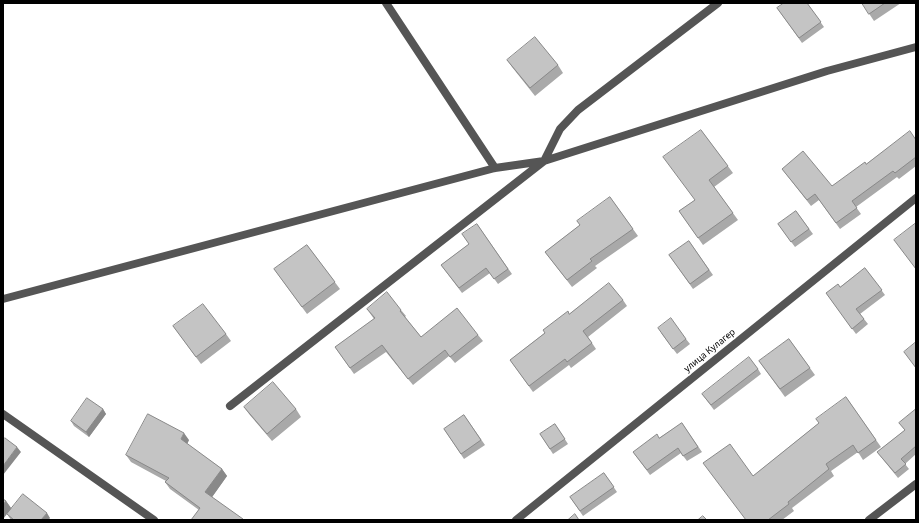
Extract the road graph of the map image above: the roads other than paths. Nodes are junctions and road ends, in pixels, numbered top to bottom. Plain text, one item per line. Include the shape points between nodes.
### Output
1 (386, 3) edge
2 (718, 3) edge
3 (916, 47) edge
4 (544, 161) junction
5 (495, 168) junction
6 (916, 198) edge
7 (3, 299) edge
8 (230, 406) dead end
9 (3, 414) edge
10 (916, 484) edge
11 (154, 520) edge
12 (516, 520) edge
13 (870, 520) edge

1 - 5 street
2 - 4 street via 578,110 560,129
3 - 4 street via 827,71
4 - 5 street
4 - 8 street
5 - 7 street
6 - 12 street, улица Кулагер
9 - 11 street
10 - 13 street

